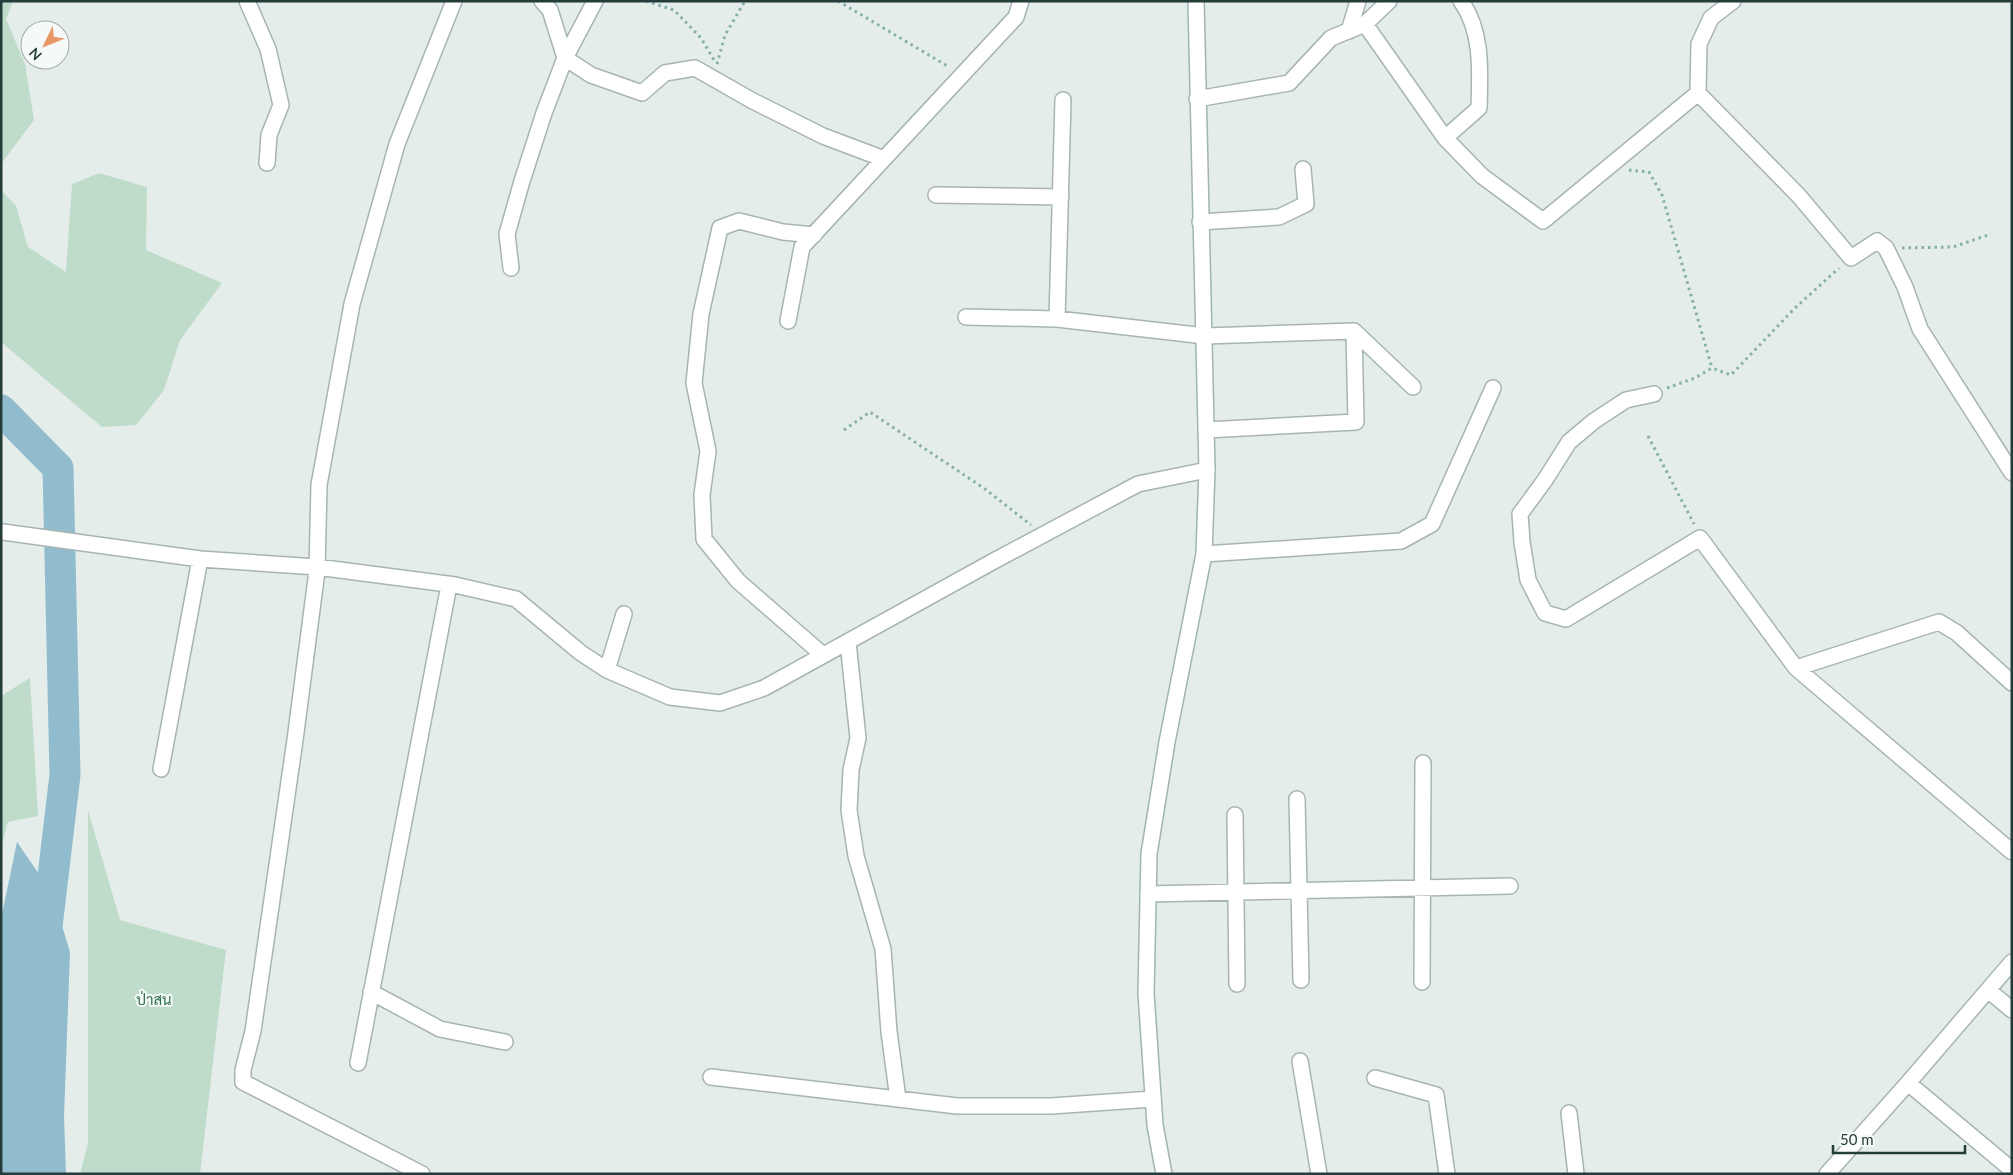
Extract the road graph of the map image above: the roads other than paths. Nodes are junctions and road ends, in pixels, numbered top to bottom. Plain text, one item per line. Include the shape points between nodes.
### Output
1 (247, 1) edge
2 (454, 1) edge
3 (542, 1) edge
4 (595, 1) edge
5 (1020, 1) edge
6 (1196, 1) edge
7 (1358, 1) edge
8 (1389, 1) edge
9 (1461, 1) edge
10 (1733, 1) edge
11 (1365, 24) junction
12 (1349, 31) junction
13 (565, 58) junction
14 (1698, 93) junction
15 (1197, 99) junction
16 (1063, 100) dead end
17 (1445, 138) junction
18 (884, 159) junction
19 (267, 163) dead end
20 (1304, 169) dead end
21 (936, 195) dead end
22 (1060, 197) junction
23 (1200, 222) junction
24 (814, 235) junction
25 (511, 268) dead end
26 (966, 317) dead end
27 (1057, 319) junction
28 (788, 321) dead end
29 (1354, 331) junction
30 (1205, 336) junction
31 (1413, 387) dead end
32 (1493, 388) dead end
33 (1654, 394) road end
34 (1206, 430) junction
35 (1207, 470) junction
36 (2012, 472) edge
37 (3, 532) dead end
38 (1204, 554) junction
39 (200, 559) junction
40 (317, 567) junction
41 (449, 585) junction
42 (624, 614) dead end
43 (848, 642) junction
44 (823, 655) junction
45 (1796, 668) junction
46 (607, 670) junction
47 (2012, 683) edge
48 (1423, 763) dead end
49 (161, 769) dead end
50 (1297, 799) dead end
51 (1235, 815) dead end
52 (2012, 852) edge
53 (1510, 886) dead end
54 (1422, 888) junction
55 (1299, 891) junction
56 (1236, 892) junction
57 (1148, 894) junction
58 (2012, 962) edge
59 (1301, 980) dead end
60 (1422, 982) dead end
61 (1237, 984) dead end
62 (1988, 990) junction
63 (371, 992) junction
64 (2012, 1010) edge
65 (505, 1042) dead end
66 (1300, 1061) dead end
67 (358, 1063) dead end
68 (711, 1077) dead end
69 (1375, 1078) dead end
70 (1908, 1083) junction
71 (898, 1099) junction
72 (1153, 1099) junction
73 (1569, 1113) dead end
74 (2012, 1170) edge
75 (422, 1174) edge
76 (1164, 1174) edge
77 (1319, 1174) edge
78 (1447, 1174) edge
79 (1576, 1174) edge
80 (1827, 1174) edge

1 - 19 street via 268,49 281,105 269,135
2 - 40 street via 397,144 352,304 319,485
3 - 13 street via 550,10
4 - 13 street
5 - 18 street via 1016,17
6 - 15 street
7 - 12 street
8 - 11 street
9 - 17 street via 1470,13 1480,56 1479,108
10 - 14 street via 1711,18 1699,44
11 - 12 street
11 - 17 street
12 - 15 street via 1332,38 1289,84
13 - 18 street via 591,75 642,93 665,73 695,68 823,136
13 - 25 street via 544,113 507,234
14 - 17 street via 1543,220 1482,176
14 - 36 street via 1799,196 1850,258 1877,241 1886,248 1920,328
15 - 23 street
16 - 22 street
18 - 24 street
20 - 23 street via 1306,204 1279,217
21 - 22 street
22 - 27 street
23 - 30 street
24 - 28 street via 802,247
24 - 44 street via 783,232 739,221 720,228 701,314 694,383 708,451 702,495 704,539 738,581
26 - 27 street
27 - 30 street
29 - 30 street
29 - 31 street
29 - 34 street via 1356,422
30 - 34 street
32 - 38 street via 1432,524 1402,541
33 - 45 street via 1626,400 1594,420 1569,442 1520,514 1528,580 1544,613 1566,619 1700,538
34 - 35 street
35 - 38 street
35 - 43 street via 1138,484
37 - 39 street
38 - 57 street via 1167,742 1149,854
39 - 40 street
39 - 49 street
40 - 41 street
40 - 75 street via 291,769 243,1082
41 - 46 street via 516,599
41 - 63 street
42 - 46 street
43 - 44 street
43 - 71 street via 858,738 851,770 849,810 856,856 883,949
44 - 46 street via 764,688 720,703 670,696
45 - 47 street via 1939,622
45 - 52 street
48 - 54 street
50 - 55 street
51 - 56 street
53 - 54 street
54 - 55 street
54 - 60 street
55 - 56 street
55 - 59 street
56 - 57 street
56 - 61 street
57 - 72 street via 1146,993
58 - 62 street
62 - 64 street
62 - 70 street
63 - 65 street via 440,1029
63 - 67 street
66 - 77 street
68 - 71 street
69 - 78 street via 1436,1095
70 - 74 street
70 - 80 street
71 - 72 street via 957,1106 1032,1106
72 - 76 street
73 - 79 street

